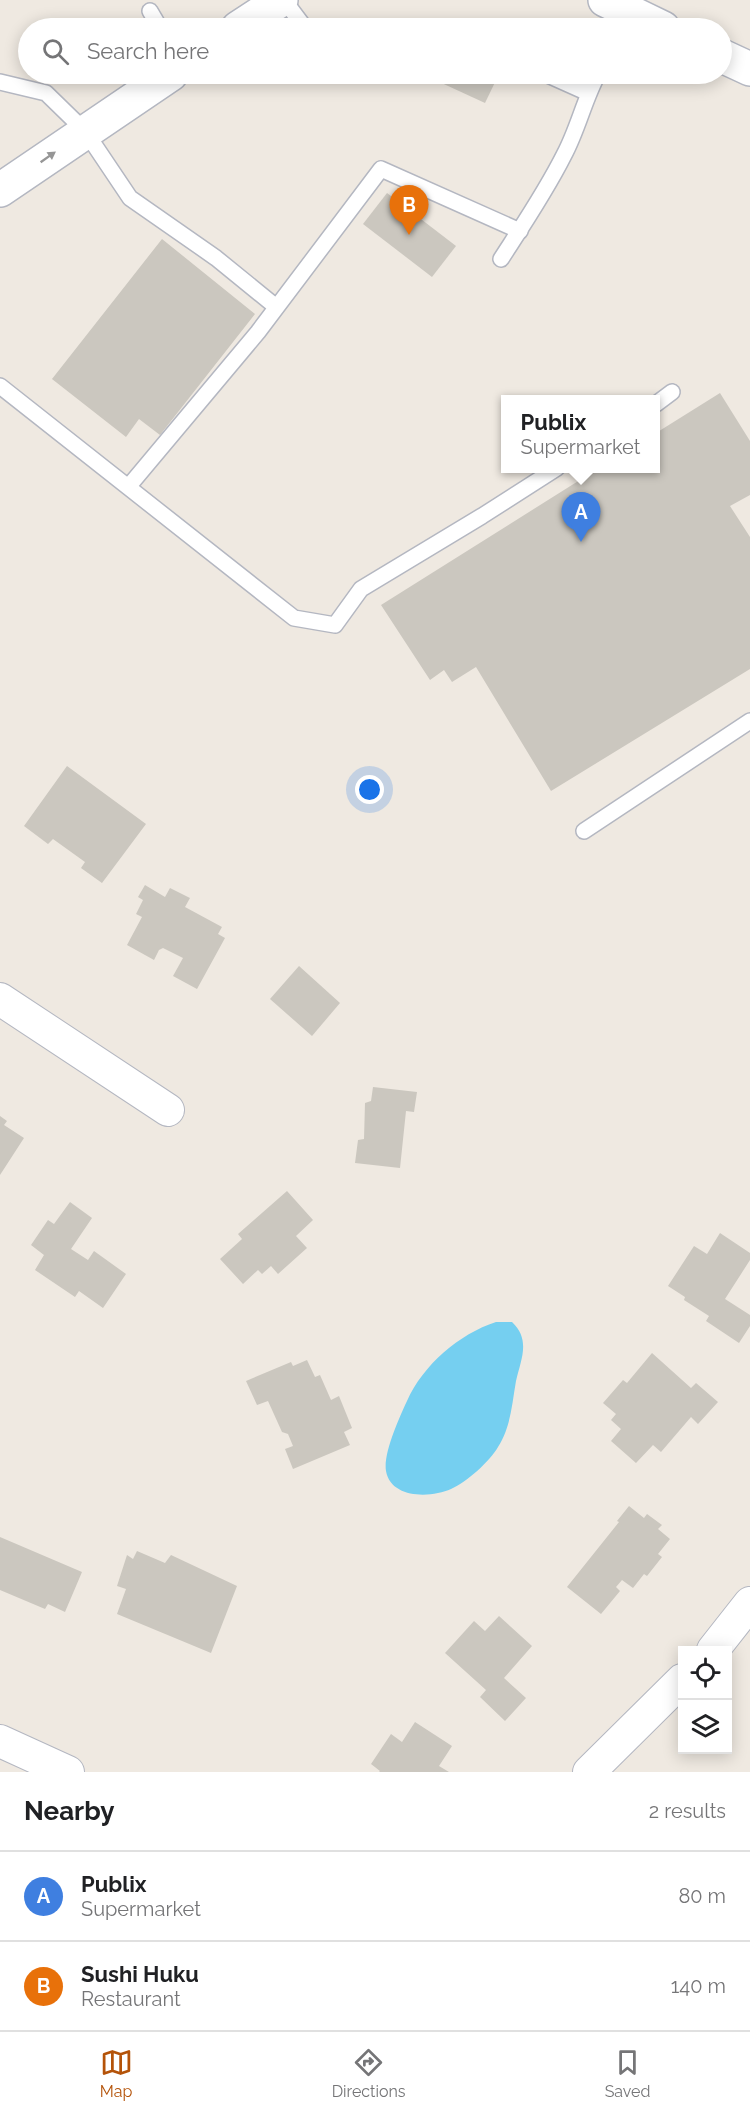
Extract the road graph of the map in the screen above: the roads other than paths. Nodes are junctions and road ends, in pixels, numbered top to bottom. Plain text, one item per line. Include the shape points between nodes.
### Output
1 (282, 0) edge
2 (150, 11) dead end
3 (154, 18) edge
4 (254, 18) edge
5 (297, 18) edge
6 (732, 61) edge
7 (750, 69) edge
8 (0, 82) edge
9 (156, 84) edge
10 (568, 84) edge
11 (593, 84) edge
12 (588, 93) junction
13 (85, 131) junction
14 (0, 190) edge
15 (520, 231) junction
16 (501, 259) dead end
17 (275, 306) junction
18 (0, 386) edge
19 (672, 392) dead end
20 (660, 401) edge
21 (549, 473) edge
22 (129, 486) junction
23 (750, 721) edge
24 (584, 831) dead end
25 (0, 999) edge
26 (168, 1110) dead end
27 (750, 1604) edge
28 (716, 1646) edge
29 (678, 1684) edge
30 (0, 1741) edge
31 (68, 1772) edge
32 (589, 1772) edge

1 - 4 main road
1 - 5 lane
2 - 3 lane
6 - 7 main road
8 - 13 lane via 46,93
9 - 13 main road
10 - 12 lane
11 - 12 lane
12 - 15 lane via 565,154
14 -> 13 main road
13 - 17 lane via 130,198 216,258
15 - 16 lane
15 - 17 lane via 381,169
17 - 22 lane via 258,332
18 - 22 lane
19 - 20 lane
21 - 22 lane via 361,589 335,625 294,618
23 - 24 lane
25 - 26 street
27 - 28 street
29 - 32 street
30 - 31 street

